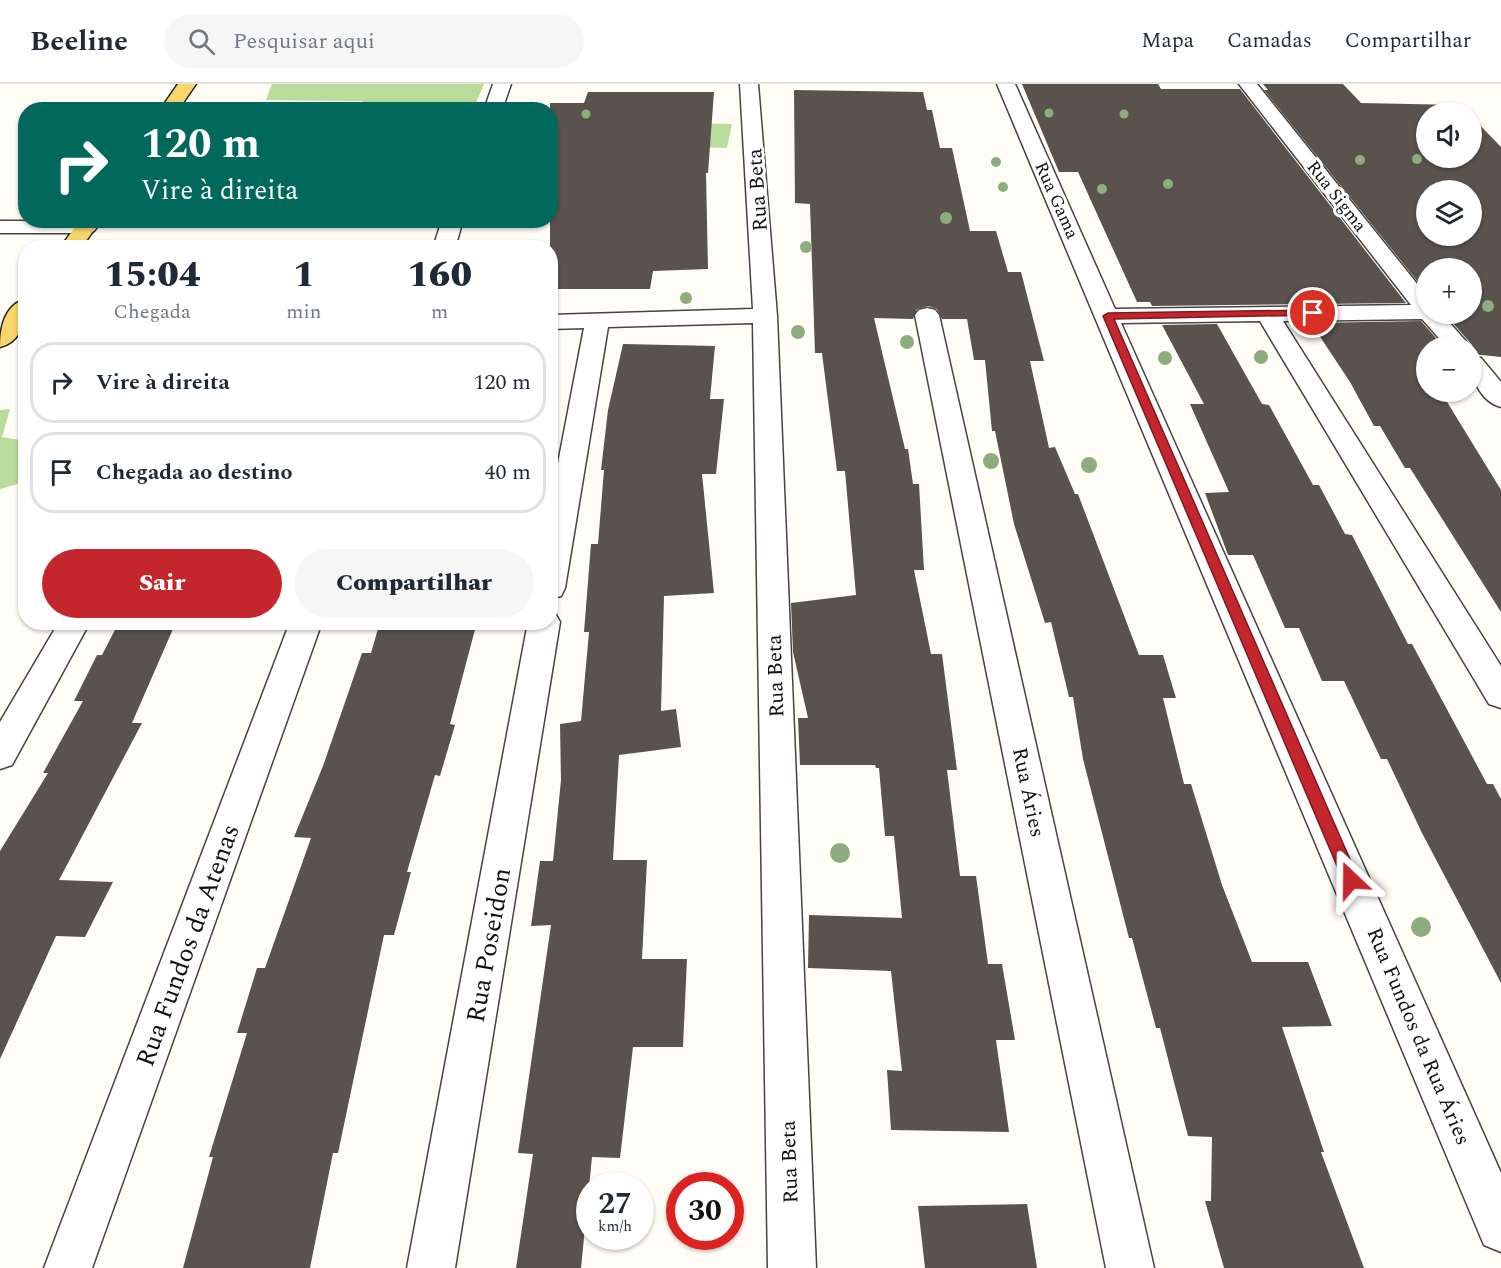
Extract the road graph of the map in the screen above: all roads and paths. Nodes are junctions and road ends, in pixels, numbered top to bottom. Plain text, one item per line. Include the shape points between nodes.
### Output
1 (187, 84) edge
2 (502, 84) edge
3 (749, 84) edge
4 (1006, 84) edge
5 (1248, 84) edge
6 (175, 102) edge
7 (496, 102) edge
8 (0, 227) edge
9 (79, 236) edge
10 (18, 289) edge
11 (1416, 296) edge
12 (0, 305) edge
13 (1416, 311) edge
14 (1267, 314) junction
15 (927, 315) dead end
16 (18, 316) edge
17 (765, 316) junction
18 (1108, 316) junction
19 (558, 321) edge
20 (597, 321) junction
21 (1439, 324) edge
22 (1449, 336) edge
23 (0, 340) edge
24 (1482, 375) edge
25 (1501, 399) edge
26 (558, 543) edge
27 (70, 630) edge
28 (303, 630) edge
29 (543, 630) edge
30 (1501, 694) edge
31 (0, 754) edge
32 (1501, 1228) edge
33 (68, 1268) edge
34 (431, 1268) edge
35 (792, 1268) edge
36 (1130, 1268) edge

1 - 6 main road
2 - 7 street
3 - 17 street, Rua Beta
4 - 18 street, Rua Gama
5 - 11 street, Rua Sigma
8 - 9 street
10 - 12 main road
13 - 14 street
14 - 18 street
14 - 30 street
15 - 36 street, Rua Áries
16 - 23 main road
17 - 20 street
17 - 35 street, Rua Beta
18 - 32 street, Rua Fundos da Rua Áries
19 - 20 street
20 - 26 street
21 - 22 street, Rua Sigma
24 - 25 street
27 - 31 street
28 - 33 street, Rua Fundos da Atenas
29 - 34 street, Rua Poseidon

